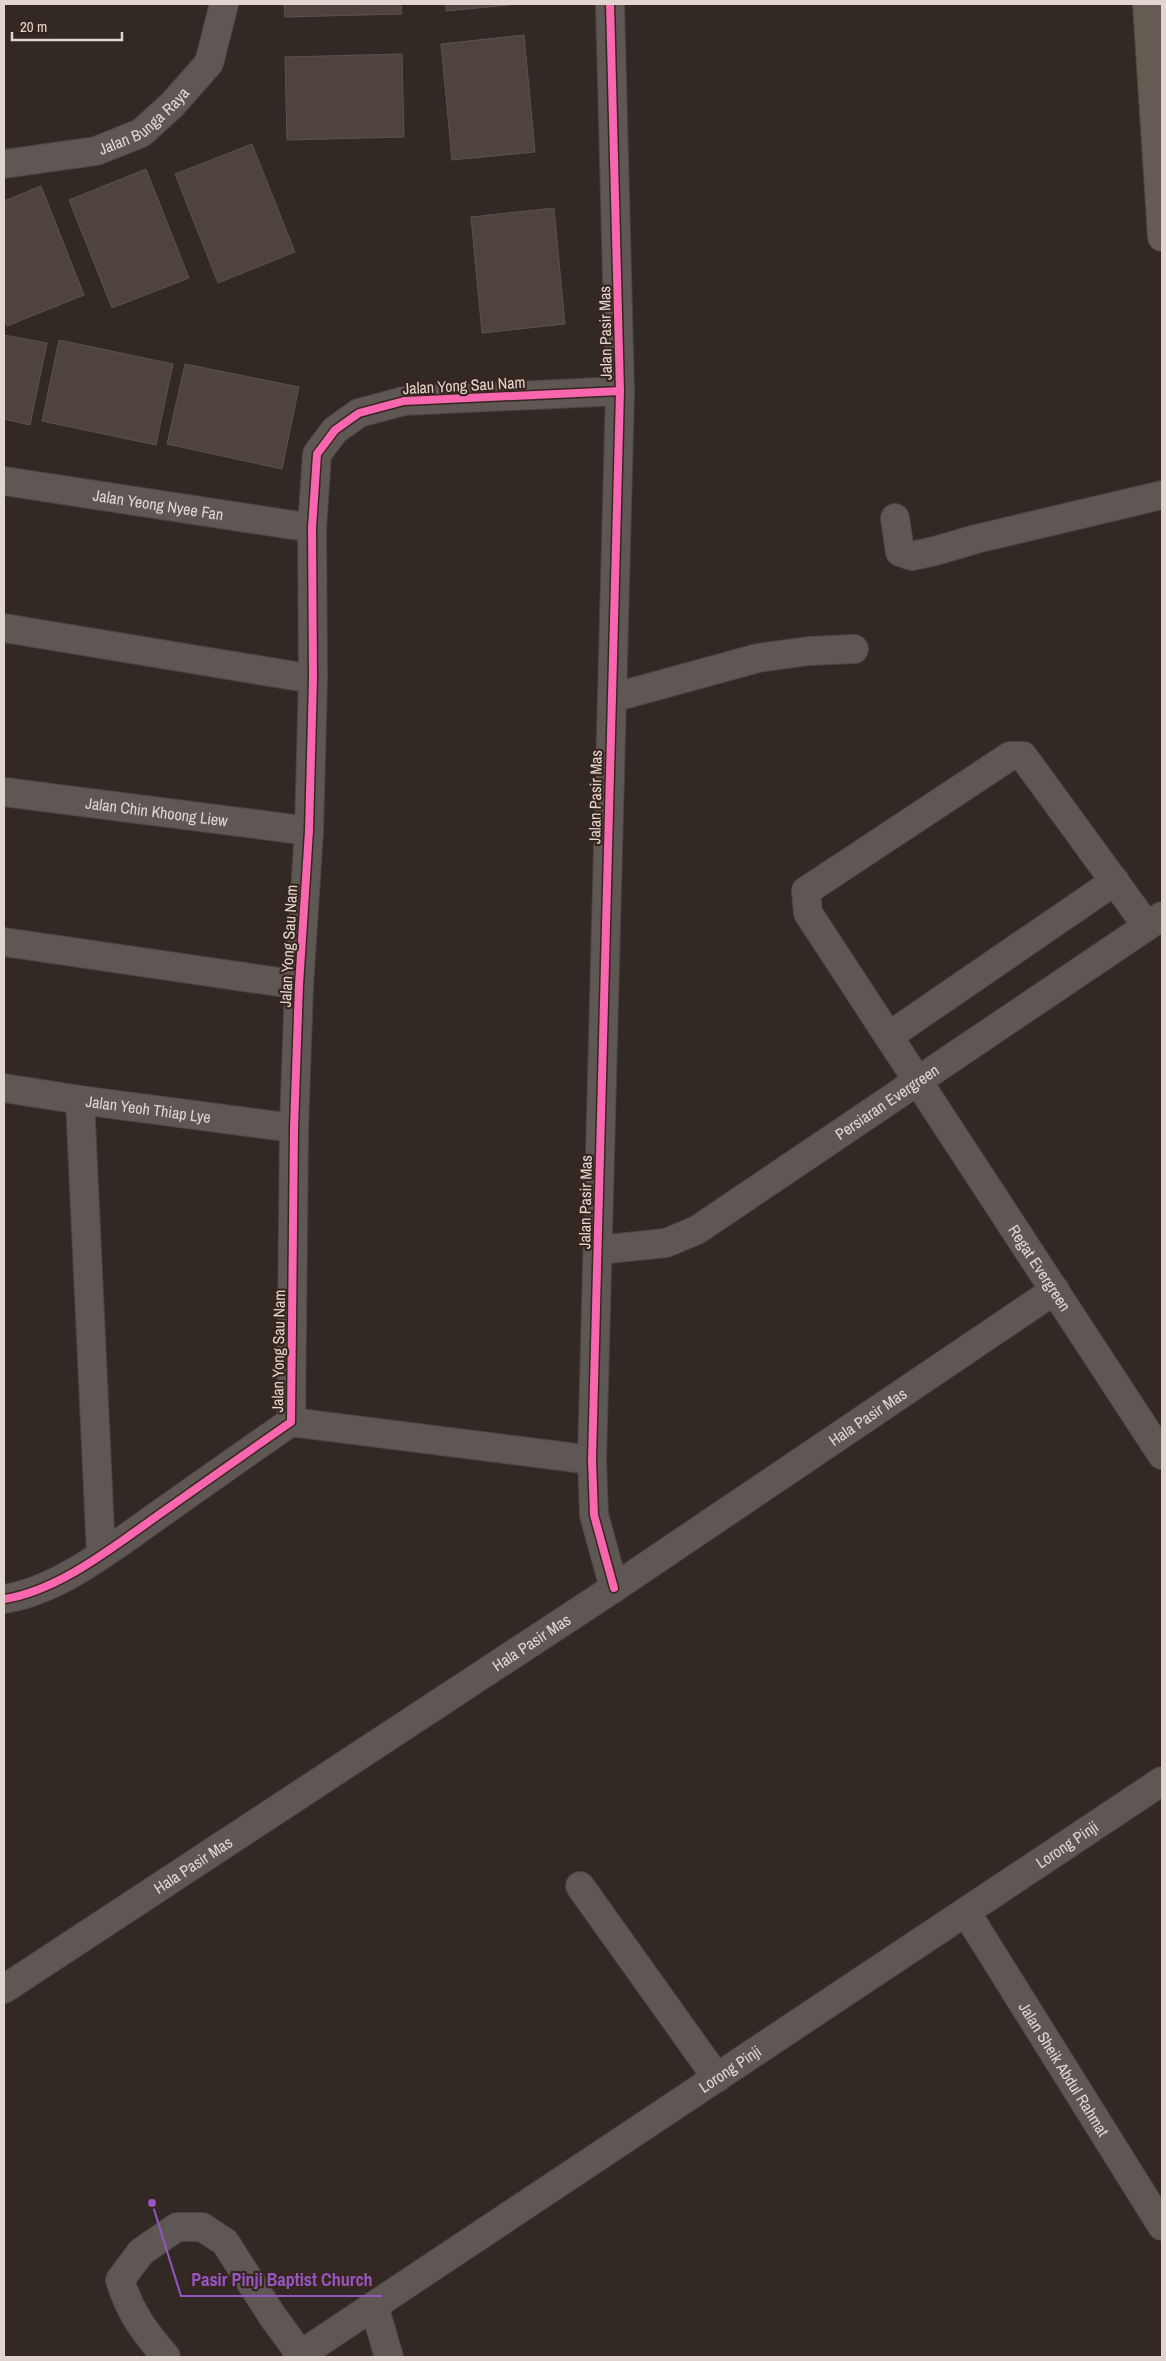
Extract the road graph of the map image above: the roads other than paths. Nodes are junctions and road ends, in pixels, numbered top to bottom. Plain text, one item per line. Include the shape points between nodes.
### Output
1 (224, 4) edge
2 (610, 4) edge
3 (1147, 4) edge
4 (4, 164) edge
5 (1162, 237) edge
6 (620, 391) junction
7 (4, 481) edge
8 (1162, 494) edge
9 (895, 518) dead end
10 (312, 528) junction
11 (4, 628) edge
12 (854, 649) dead end
13 (313, 679) junction
14 (612, 698) junction
15 (4, 792) edge
16 (309, 831) junction
17 (1115, 881) junction
18 (1155, 921) edge
19 (4, 942) edge
20 (299, 985) junction
21 (889, 1036) junction
22 (918, 1080) junction
23 (4, 1088) edge
24 (80, 1100) junction
25 (294, 1128) junction
26 (598, 1250) junction
27 (1055, 1290) junction
28 (291, 1422) junction
29 (1162, 1455) edge
30 (592, 1460) junction
31 (101, 1554) junction
32 (614, 1588) junction
33 (4, 1599) edge
34 (1162, 1781) edge
35 (580, 1886) dead end
36 (966, 1912) junction
37 (4, 1989) edge
38 (718, 2078) junction
39 (1162, 2226) edge
40 (374, 2306) junction
41 (299, 2356) edge
42 (166, 2357) edge
43 (389, 2357) edge

1 - 4 street, Jalan Bunga Raya via 209,63 141,133 96,152
2 - 6 street, Jalan Pasir Mas
3 - 5 main road
6 - 10 street, Jalan Yong Sau Nam via 404,401 359,413 335,430 318,454
6 - 14 street, Jalan Pasir Mas
7 - 10 street, Jalan Yeong Nyee Fan
8 - 9 street via 912,556 900,552
10 - 13 street, Jalan Yong Sau Nam
11 - 13 street
12 - 14 street via 758,658
13 - 16 street, Jalan Yong Sau Nam
14 - 26 street, Jalan Pasir Mas
15 - 16 street, Jalan Chin Khoong Liew
16 - 20 street, Jalan Yong Sau Nam
17 - 18 street
17 - 21 street
17 - 21 street, Regat Evergreen via 1023,756 1010,756 806,891 808,913
18 - 22 street, Persiaran Evergreen
19 - 20 street
20 - 25 street, Jalan Yong Sau Nam
21 - 22 street, Regat Evergreen
22 - 26 street, Persiaran Evergreen via 697,1230 666,1243
22 - 27 street, Regat Evergreen
23 - 24 street, Jalan Yeoh Thiap Lye
24 - 25 street, Jalan Yeoh Thiap Lye
24 - 31 street
25 - 28 street, Jalan Yong Sau Nam
26 - 30 street, Jalan Pasir Mas
27 - 29 street, Regat Evergreen
27 - 32 street, Hala Pasir Mas
28 - 30 street
28 - 31 street, Jalan Yong Sau Nam
30 - 32 street, Jalan Pasir Mas via 594,1515
31 - 33 street, Jalan Yong Sau Nam via 54,1582
32 - 37 street, Hala Pasir Mas
34 - 36 street, Lorong Pinji
35 - 38 street
36 - 38 street, Lorong Pinji
36 - 39 street, Jalan Sheik Abdul Rahmat
38 - 40 street, Lorong Pinji
40 - 41 street, Lorong Pinji
40 - 43 street
41 - 42 street via 225,2242 202,2227 177,2227 141,2252 120,2280 138,2324

